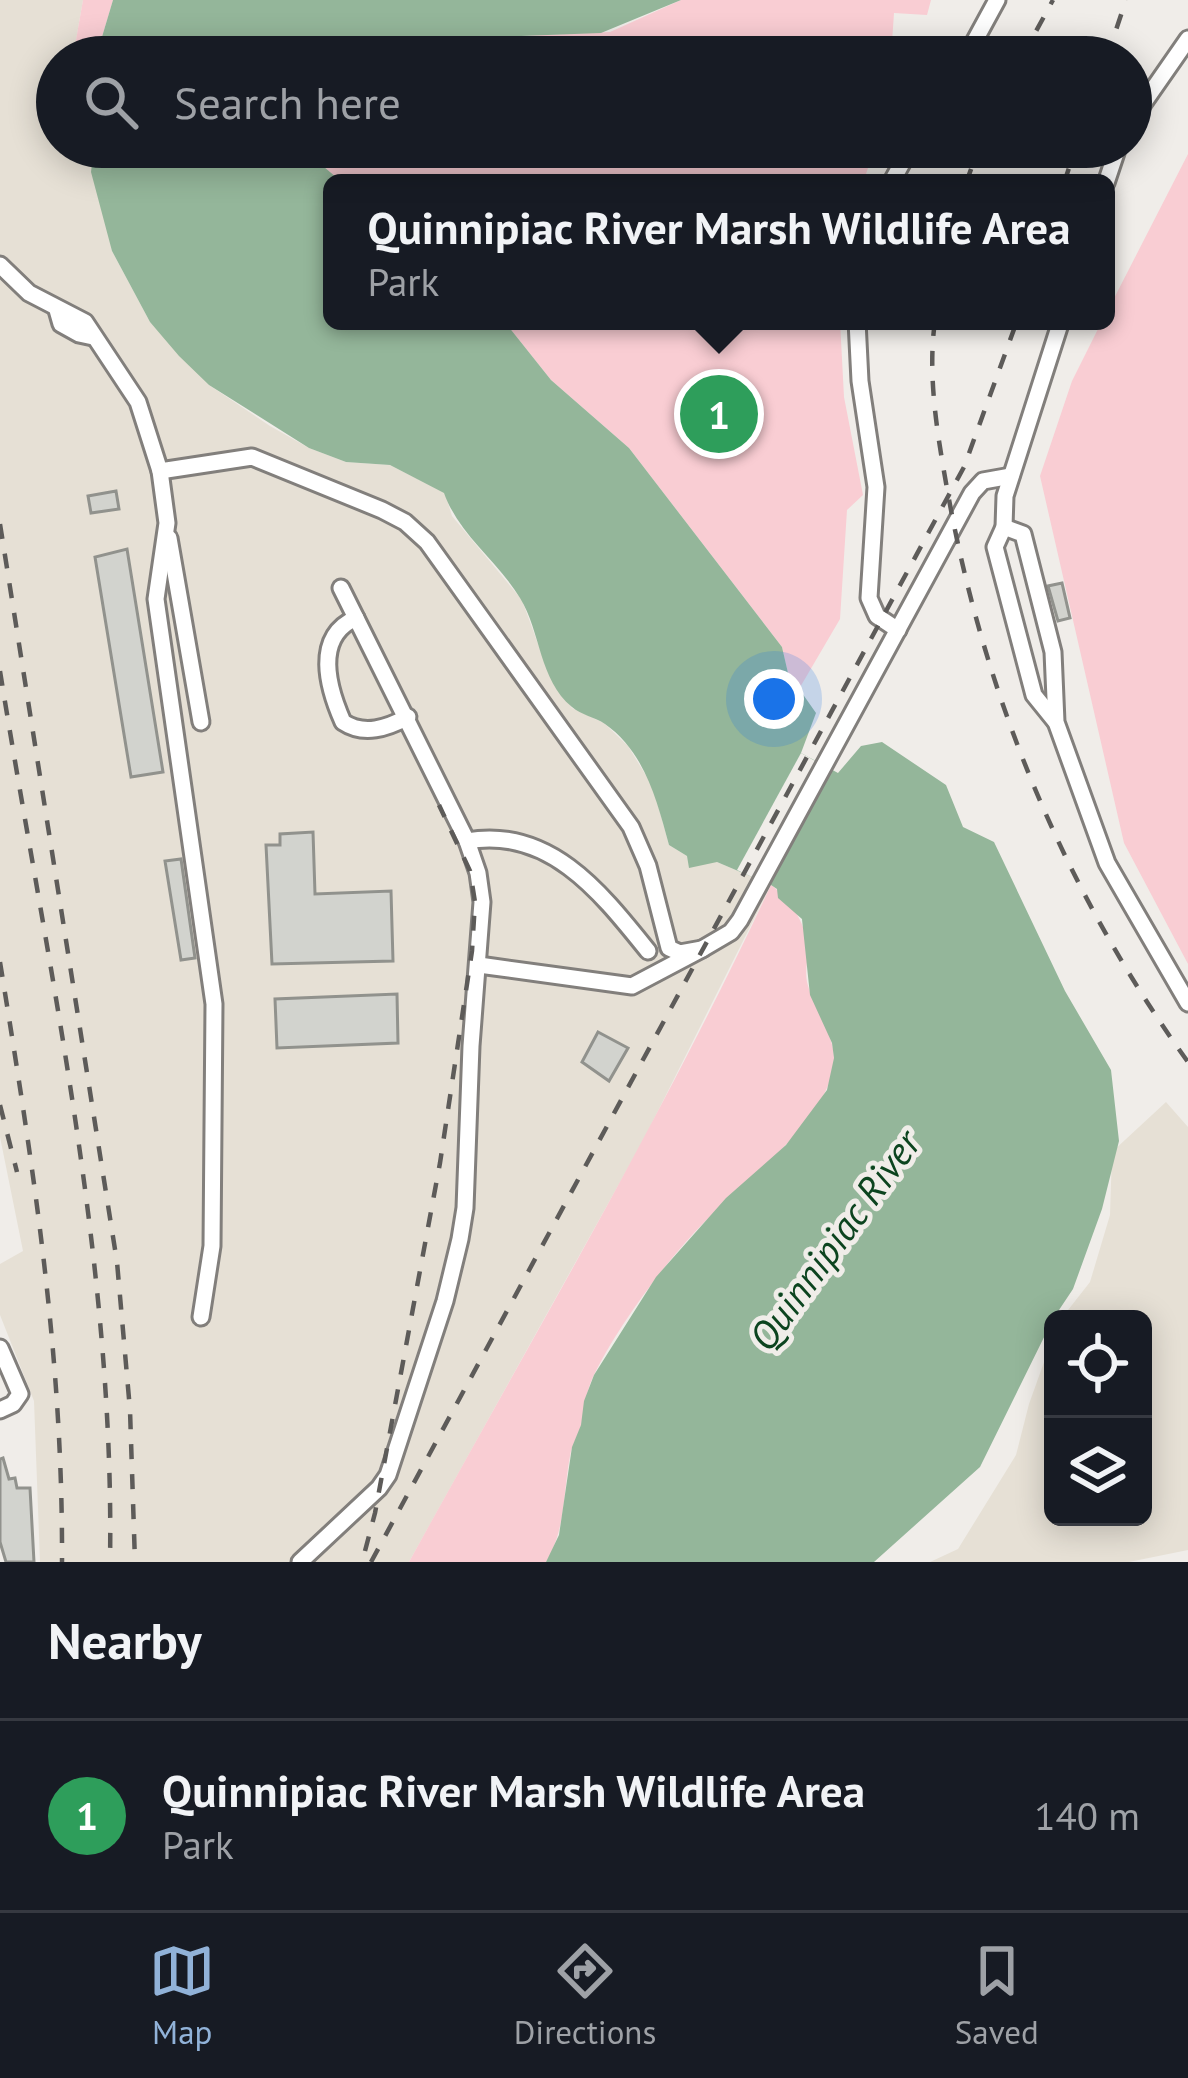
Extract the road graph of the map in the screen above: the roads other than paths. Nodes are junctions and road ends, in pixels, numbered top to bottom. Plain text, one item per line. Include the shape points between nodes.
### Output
1 (998, 0) edge
2 (978, 36) edge
3 (1188, 39) edge
4 (1152, 91) edge
5 (0, 265) edge
6 (857, 330) edge
7 (1058, 330) edge
8 (160, 471) junction
9 (1011, 476) junction
10 (166, 523) junction
11 (1004, 526) junction
12 (341, 588) dead end
13 (356, 618) junction
14 (898, 631) junction
15 (408, 717) junction
16 (201, 722) dead end
17 (1056, 722) junction
18 (467, 841) junction
19 (702, 949) junction
20 (648, 950) dead end
21 (478, 965) junction
22 (1188, 1003) edge
23 (201, 1317) dead end
24 (0, 1348) edge
25 (0, 1409) edge
26 (300, 1562) edge

1 - 2 street
3 - 4 street
5 - 8 street via 58,310 61,324 93,337 138,402
6 - 14 street via 876,487 869,598
7 - 9 street
8 - 10 street
8 - 19 street via 252,457 415,531 631,827 669,948
9 - 11 street
9 - 14 street via 977,485
10 - 16 street
10 - 23 street via 157,598 214,1004 212,1246
11 - 17 street via 995,547 1034,695
11 - 17 street via 1023,534 1053,652
12 - 13 street
13 - 15 street
13 - 15 street via 328,647 344,722 369,730
14 - 19 street via 735,927
15 - 18 street
17 - 22 street via 1107,863
18 - 20 street via 509,841 571,867
18 - 21 street via 482,890
19 - 21 street via 632,986
21 - 26 street via 465,1208 445,1301 388,1475
24 - 25 street via 18,1388 18,1399

